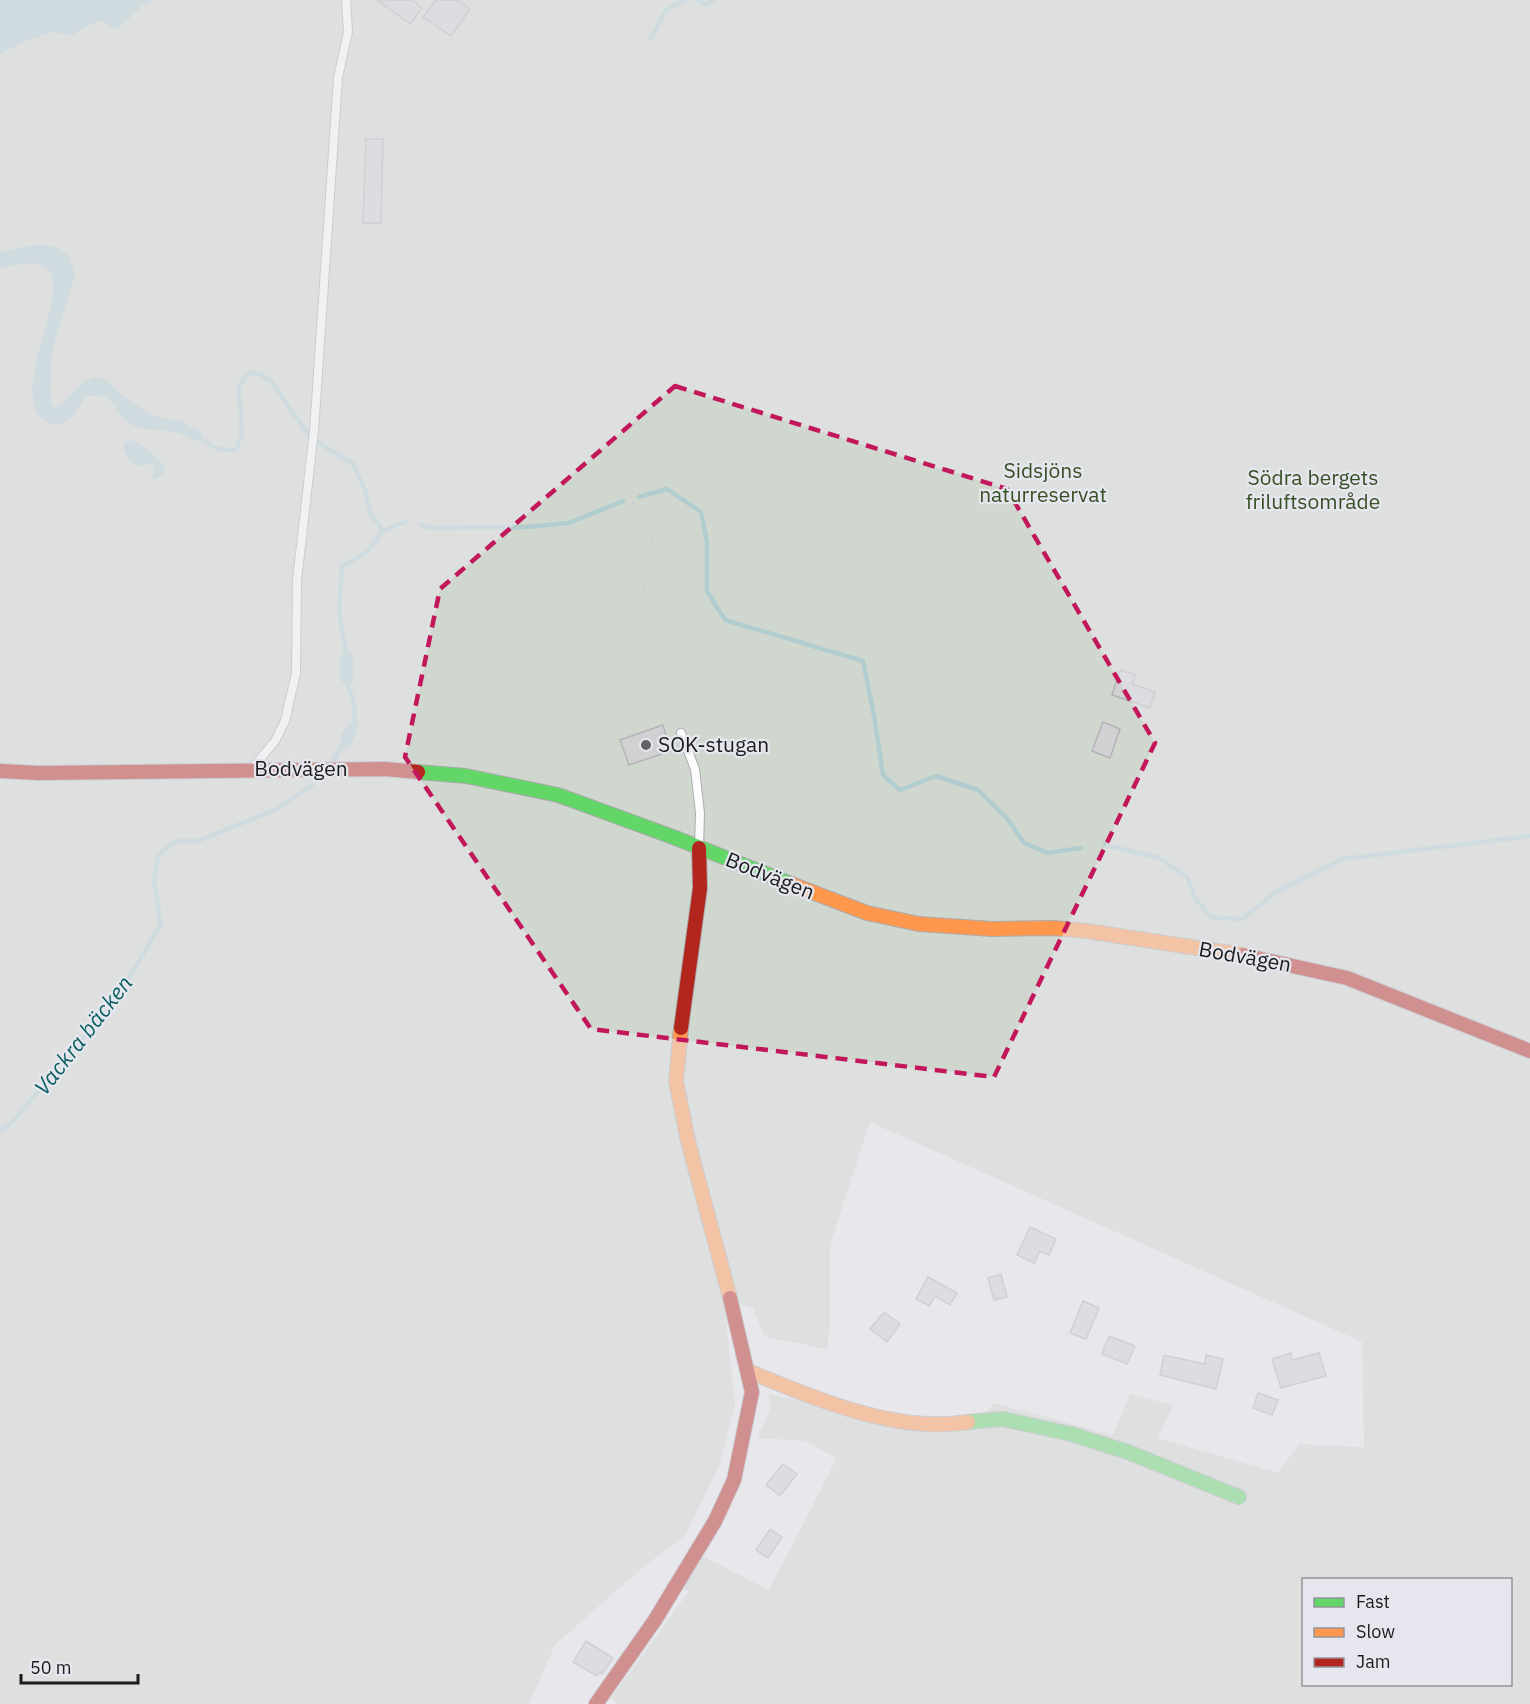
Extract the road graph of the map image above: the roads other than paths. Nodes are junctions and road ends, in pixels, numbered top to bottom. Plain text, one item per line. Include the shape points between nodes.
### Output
1 (346, 0) edge
2 (681, 733) dead end
3 (252, 769) junction
4 (0, 771) edge
5 (699, 848) junction
6 (1530, 1052) edge
7 (748, 1371) junction
8 (1239, 1497) dead end
9 (596, 1704) edge

1 - 3 lane via 348,32 338,78 314,431 297,580 296,674 285,722
2 - 5 lane via 695,769
3 - 4 street, Bodvägen
3 - 5 street, Bodvägen via 439,772 521,786 603,810
5 - 6 street, Bodvägen via 829,900 901,921 938,927 1087,931 1260,959 1347,978
5 - 7 street via 700,888 676,1081
7 - 8 street via 830,1402 889,1417 936,1425 996,1418 1075,1434
7 - 9 street via 752,1392 734,1480 715,1521 655,1620

